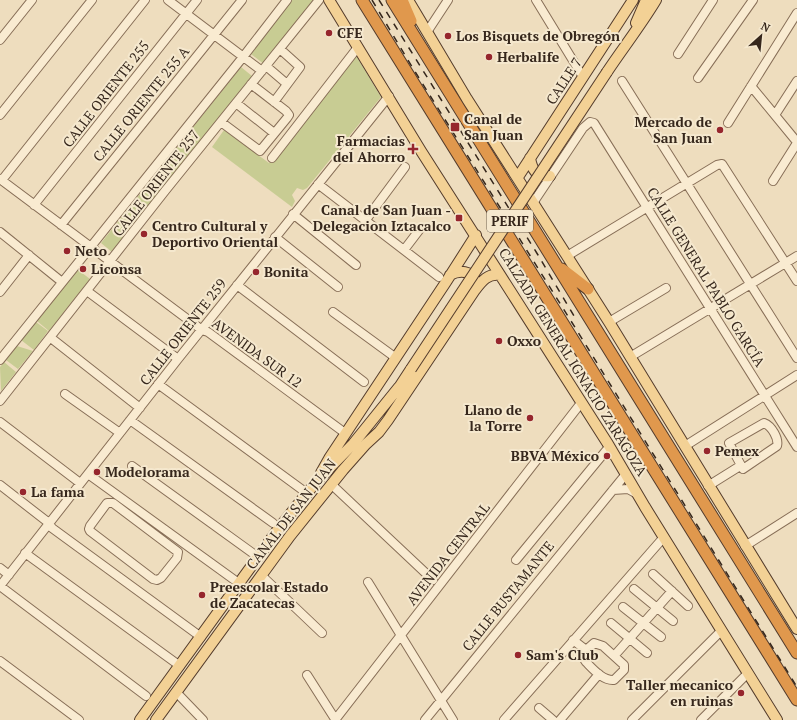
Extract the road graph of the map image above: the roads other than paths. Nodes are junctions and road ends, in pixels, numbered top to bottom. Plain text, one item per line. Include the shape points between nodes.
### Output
1 (32, 0) edge
2 (92, 0) edge
3 (145, 0) edge
4 (168, 0) edge
5 (197, 0) edge
6 (242, 0) edge
7 (287, 0) edge
8 (319, 0) edge
9 (329, 0) edge
10 (362, 0) edge
11 (392, 0) edge
12 (402, 0) edge
13 (408, 0) edge
14 (448, 0) edge
15 (536, 0) edge
16 (633, 0) edge
17 (646, 0) edge
18 (656, 0) edge
19 (713, 0) edge
20 (753, 0) edge
21 (797, 13) edge
22 (186, 14) junction
23 (427, 32) junction
24 (214, 35) junction
25 (415, 37) junction
26 (0, 40) edge
27 (626, 43) junction
28 (358, 47) junction
29 (280, 49) junction
30 (678, 54) dead end
31 (243, 57) junction
32 (264, 69) junction
33 (583, 77) junction
34 (698, 78) dead end
35 (622, 80) dead end
36 (797, 81) edge
37 (251, 84) junction
38 (287, 84) junction
39 (751, 86) junction
40 (389, 96) junction
41 (274, 102) junction
42 (236, 103) junction
43 (0, 115) edge
44 (775, 115) junction
45 (221, 122) junction
46 (728, 122) dead end
47 (274, 133) junction
48 (797, 143) edge
49 (272, 158) dead end
50 (530, 158) junction
51 (405, 167) dead end
52 (550, 176) junction
53 (518, 177) junction
54 (1, 179) edge
55 (773, 181) dead end
56 (318, 184) junction
57 (686, 184) junction
58 (533, 203) junction
59 (34, 205) junction
60 (647, 207) junction
61 (293, 214) junction
62 (365, 221) junction
63 (61, 224) junction
64 (420, 229) dead end
65 (0, 232) edge
66 (476, 235) junction
67 (275, 237) junction
68 (91, 247) junction
69 (404, 250) junction
70 (29, 255) junction
71 (567, 256) junction
72 (797, 256) edge
73 (111, 262) junction
74 (786, 263) junction
75 (556, 264) junction
76 (356, 265) dead end
77 (450, 275) junction
78 (500, 275) junction
79 (439, 277) dead end
80 (797, 281) edge
81 (62, 282) junction
82 (750, 283) junction
83 (237, 285) junction
84 (338, 287) dead end
85 (666, 288) dead end
86 (475, 290) junction
87 (588, 290) junction
88 (87, 291) junction
89 (0, 292) edge
90 (710, 308) junction
91 (333, 312) dead end
92 (609, 322) junction
93 (202, 330) junction
94 (50, 338) junction
95 (630, 357) junction
96 (396, 358) junction
97 (797, 358) edge
98 (178, 359) junction
99 (0, 360) edge
100 (797, 375) edge
101 (364, 382) dead end
102 (158, 384) junction
103 (399, 387) junction
104 (66, 394) dead end
105 (765, 396) junction
106 (0, 401) edge
107 (581, 403) junction
108 (140, 408) junction
109 (130, 420) junction
110 (0, 422) edge
111 (120, 433) junction
112 (345, 434) junction
113 (366, 444) junction
114 (685, 446) junction
115 (610, 447) junction
116 (797, 447) edge
117 (132, 466) dead end
118 (740, 466) junction
119 (88, 474) junction
120 (626, 474) junction
121 (316, 482) junction
122 (80, 483) junction
123 (331, 484) junction
124 (0, 485) edge
125 (708, 486) junction
126 (613, 490) junction
127 (308, 494) junction
128 (637, 494) junction
129 (797, 513) edge
130 (49, 523) junction
131 (273, 523) dead end
132 (158, 524) junction
133 (151, 532) junction
134 (664, 537) junction
135 (745, 546) junction
136 (25, 553) junction
137 (258, 557) junction
138 (516, 560) dead end
139 (0, 568) edge
140 (653, 574) dead end
141 (9, 575) junction
142 (261, 575) junction
143 (433, 580) dead end
144 (368, 582) dead end
145 (240, 584) junction
146 (0, 586) edge
147 (634, 589) dead end
148 (672, 591) junction
149 (688, 606) dead end
150 (623, 607) dead end
151 (658, 608) junction
152 (673, 621) dead end
153 (611, 623) dead end
154 (644, 624) junction
155 (797, 629) edge
156 (721, 631) junction
157 (322, 633) dead end
158 (198, 635) junction
159 (401, 636) junction
160 (661, 638) dead end
161 (630, 639) junction
162 (573, 640) junction
163 (586, 650) junction
164 (797, 652) edge
165 (647, 653) dead end
166 (614, 656) junction
167 (0, 661) edge
168 (180, 666) junction
169 (748, 673) junction
170 (599, 674) junction
171 (307, 675) dead end
172 (176, 692) junction
173 (146, 696) dead end
174 (441, 699) junction
175 (797, 700) edge
176 (539, 708) dead end
177 (339, 718) edge
178 (79, 720) edge
179 (140, 720) edge
180 (156, 720) edge
181 (203, 720) edge
182 (425, 720) edge
183 (453, 720) edge
184 (504, 720) edge
185 (553, 720) edge
186 (560, 720) edge
187 (632, 720) edge
188 (701, 720) edge
189 (777, 720) edge

1 - 26 street
2 - 43 street
3 - 54 street
4 - 22 street
5 - 22 street, CALLE ORIENTE 255
6 - 24 street, CALLE ORIENTE 255 A
7 - 31 street, CALLE ORIENTE 257
8 - 29 street, CALLE ORIENTE 257
9 - 28 main road, CALZADA GENERAL IGNACIO ZARAGOZA
10 - 175 highway, CALZADA GENERAL IGNACIO ZARAGOZA
11 - 25 highway
12 - 25 highway
13 - 23 main road
14 - 23 street
15 - 33 street
16 - 33 main road, CALLE 7
17 - 27 main road, PERIF
18 - 27 main road, PERIF via 642,24
19 - 30 street
20 - 34 street
21 - 39 street
22 - 24 street
22 - 59 street, CALLE ORIENTE 255
23 - 53 main road
24 - 31 street
24 - 63 street, CALLE ORIENTE 255 A
25 - 75 highway
27 - 103 main road, CANAL DE SAN JUAN / PERIF, bridge
28 - 40 main road, CALZADA GENERAL IGNACIO ZARAGOZA
28 - 49 street
29 - 32 street, CALLE ORIENTE 257
29 - 38 street via 300,67
31 - 32 street
31 - 68 street, CALLE ORIENTE 257
32 - 37 street, CALLE ORIENTE 257
32 - 38 street
33 - 50 main road, CALLE 7
35 - 57 street
36 - 44 street
37 - 41 street
37 - 42 street, CALLE ORIENTE 257
38 - 41 street
39 - 44 street
39 - 46 street
40 - 56 street, CALLE ORIENTE 259
40 - 66 main road, CALZADA GENERAL IGNACIO ZARAGOZA
41 - 47 street via 289,115
42 - 45 street, CALLE ORIENTE 257
42 - 47 street
44 - 48 street
45 - 47 street via 260,151
45 - 73 street, CALLE ORIENTE 257
48 - 55 street
50 - 52 main road via 535,172 542,176
50 - 53 main road, CALLE 7
51 - 62 street
52 - 58 street
52 - 60 street, CALLE GENERAL PABLO GARCÍA via 583,128 592,122
53 - 58 main road
54 - 59 street, AVENIDA SUR 12
56 - 61 street, CALLE ORIENTE 259
56 - 62 street
57 - 60 street
57 - 74 street via 722,164
57 - 82 street
58 - 71 main road
59 - 63 street, AVENIDA SUR 12
60 - 71 street
60 - 90 street, CALLE GENERAL PABLO GARCÍA
61 - 67 street, CALLE ORIENTE 259
61 - 76 street
62 - 69 street
63 - 68 street, AVENIDA SUR 12
64 - 69 street
65 - 70 street
66 - 77 main road, CANAL DE SAN JUAN
66 - 78 main road, CALZADA GENERAL IGNACIO ZARAGOZA
67 - 83 street, CALLE ORIENTE 259
67 - 84 street
68 - 73 street, AVENIDA SUR 12
68 - 81 street, CALLE ORIENTE 257
69 - 79 street
70 - 81 street
70 - 89 street
71 - 87 main road
72 - 74 street
73 - 88 street, CALLE ORIENTE 257
73 - 93 street, AVENIDA SUR 12
74 - 80 street
74 - 82 street
75 - 87 highway
75 - 164 highway
77 - 86 main road via 460,271 470,274 476,282
77 - 96 main road, CANAL DE SAN JUAN
78 - 86 main road, CANAL DE SAN JUAN via 487,276
78 - 107 main road, CALZADA GENERAL IGNACIO ZARAGOZA
81 - 99 street, CALLE ORIENTE 257
82 - 90 street
82 - 97 street
83 - 93 street, CALLE ORIENTE 259
83 - 101 street
85 - 92 street
86 - 113 main road, CANAL DE SAN JUAN via 388,420
87 - 92 main road
88 - 94 street, CALLE ORIENTE 257
88 - 98 street
90 - 95 street
90 - 105 street, CALLE GENERAL PABLO GARCÍA
91 - 96 street
92 - 95 main road
93 - 98 street, CALLE ORIENTE 259
93 - 112 street, AVENIDA SUR 12
94 - 106 street, CALLE ORIENTE 257
94 - 108 street
95 - 114 main road
96 - 112 main road, CANAL DE SAN JUAN
98 - 102 street, CALLE ORIENTE 259
100 - 105 street
102 - 108 street, CALLE ORIENTE 259
102 - 127 street
103 - 113 main road, CANAL DE SAN JUAN / PERIF
103 - 121 main road, CANAL DE SAN JUAN / PERIF via 353,444
104 - 111 street
105 - 114 street
105 - 116 street, CALLE GENERAL PABLO GARCÍA
107 - 115 main road, CALZADA GENERAL IGNACIO ZARAGOZA
107 - 159 street, AVENIDA CENTRAL
108 - 109 street, CALLE ORIENTE 259
109 - 111 street, CALLE ORIENTE 259
109 - 131 street
110 - 122 street
111 - 119 street, CALLE ORIENTE 259
112 - 121 main road, CANAL DE SAN JUAN
113 - 123 main road, CANAL DE SAN JUAN / PERIF
114 - 125 main road
115 - 120 main road, CALZADA GENERAL IGNACIO ZARAGOZA
115 - 138 street
117 - 137 street
118 - 118 street via 744,468 777,446 778,440 766,423 729,443
118 - 125 street
119 - 122 street, CALLE ORIENTE 259
119 - 132 street
120 - 126 street, CALLE BUSTAMANTE
120 - 128 main road, CALZADA GENERAL IGNACIO ZARAGOZA
121 - 127 main road, CANAL DE SAN JUAN / PERIF
122 - 130 street, CALLE ORIENTE 259
123 - 142 main road, CANAL DE SAN JUAN / PERIF
123 - 143 street
124 - 130 street
125 - 135 main road
126 - 128 street via 628,489
126 - 174 street, CALLE BUSTAMANTE
127 - 137 main road, CANAL DE SAN JUAN / PERIF
128 - 134 main road, CALZADA GENERAL IGNACIO ZARAGOZA
129 - 135 street
130 - 136 street, CALLE ORIENTE 259
130 - 158 street via 52,528
132 - 133 street
132 - 145 street
133 - 133 street via 179,554 157,580 88,529 109,502
134 - 156 main road, CALZADA GENERAL IGNACIO ZARAGOZA
134 - 162 street
135 - 155 main road
136 - 141 street, CALLE ORIENTE 259
136 - 168 street
137 - 145 main road, CANAL DE SAN JUAN / PERIF
139 - 141 street
140 - 148 street
141 - 146 street, CALLE ORIENTE 259
142 - 157 street
142 - 172 main road, CANAL DE SAN JUAN / PERIF
144 - 159 street
145 - 158 main road, CANAL DE SAN JUAN / PERIF
146 - 173 street
147 - 151 street
148 - 149 street
148 - 151 street
150 - 154 street
151 - 152 street
151 - 154 street
153 - 161 street
154 - 160 street
154 - 161 street
156 - 169 main road, CALZADA GENERAL IGNACIO ZARAGOZA
156 - 187 street
158 - 168 main road, CANAL DE SAN JUAN / PERIF
159 - 174 street
159 - 177 street, AVENIDA CENTRAL
161 - 165 street
161 - 166 street
162 - 163 street
162 - 184 street
163 - 166 street via 596,643
163 - 170 street via 586,662
166 - 170 street via 624,665 624,670 614,680
167 - 178 street
168 - 179 main road, CANAL DE SAN JUAN / PERIF
169 - 188 street
169 - 189 main road, CALZADA GENERAL IGNACIO ZARAGOZA
170 - 186 street
171 - 177 street
172 - 180 main road, CANAL DE SAN JUAN / PERIF
172 - 181 street
174 - 182 street, CALLE BUSTAMANTE
174 - 183 street
176 - 185 street

